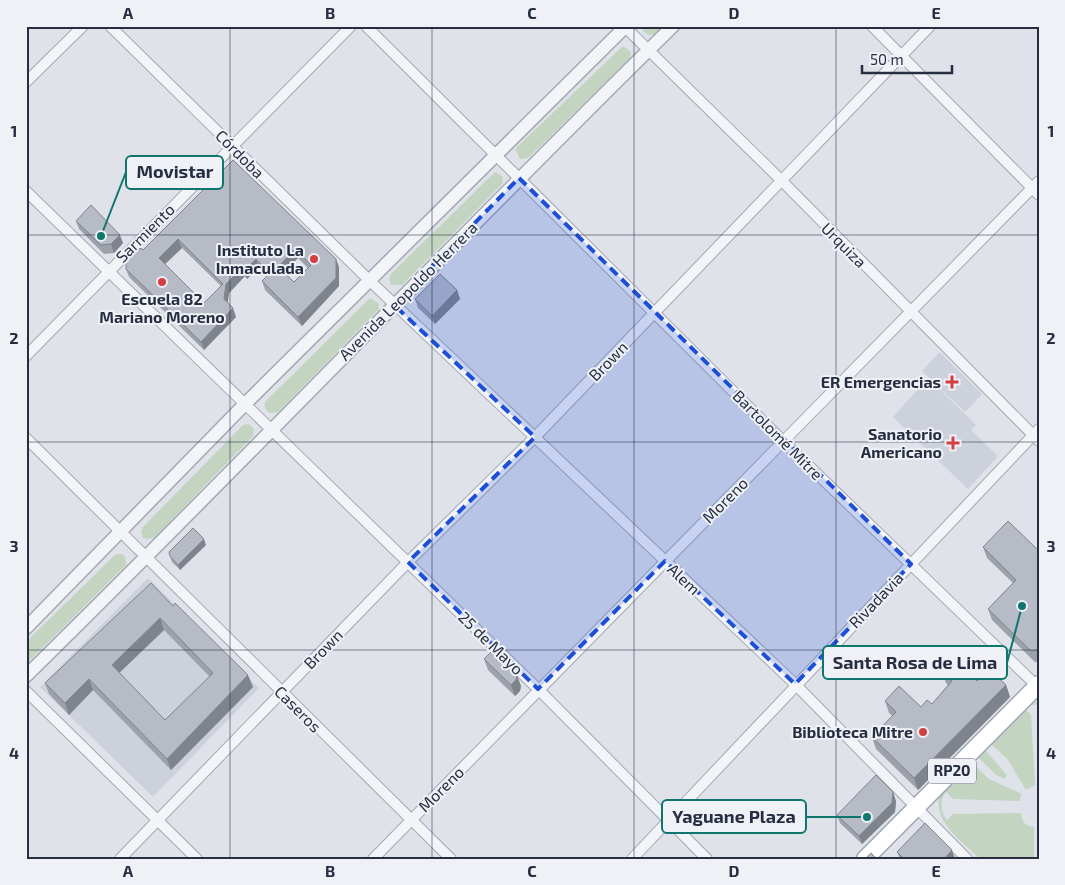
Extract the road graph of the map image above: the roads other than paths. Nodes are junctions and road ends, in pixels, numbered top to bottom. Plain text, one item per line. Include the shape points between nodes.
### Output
1 (83, 26) edge
2 (110, 26) edge
3 (351, 26) edge
4 (366, 26) edge
5 (673, 26) edge
6 (872, 26) edge
7 (930, 26) edge
8 (625, 27) edge
9 (649, 50) junction
10 (902, 56) junction
11 (26, 82) edge
12 (232, 145) junction
13 (496, 155) junction
14 (519, 178) junction
15 (781, 180) junction
16 (1036, 188) edge
17 (26, 191) edge
18 (108, 270) junction
19 (370, 281) junction
20 (394, 305) junction
21 (910, 312) junction
22 (655, 313) junction
23 (26, 356) edge
24 (245, 404) junction
25 (271, 430) junction
26 (1037, 435) edge
27 (535, 437) junction
28 (26, 438) edge
29 (783, 441) junction
30 (121, 534) junction
31 (146, 559) junction
32 (665, 561) junction
33 (408, 562) junction
34 (911, 564) junction
35 (26, 628) edge
36 (26, 676) edge
37 (795, 684) junction
38 (1038, 686) edge
39 (538, 690) junction
40 (26, 691) edge
41 (282, 693) junction
42 (916, 807) junction
43 (411, 819) junction
44 (668, 820) junction
45 (158, 821) junction
46 (120, 859) edge
47 (197, 859) edge
48 (373, 859) edge
49 (450, 859) edge
50 (632, 859) edge
51 (707, 859) edge
52 (865, 859) edge
53 (967, 859) edge

1 - 11 street
2 - 12 street, Córdoba
3 - 12 street, Sarmiento
4 - 13 street, Bartolomé Mitre
5 - 9 street, Avenida Leopoldo Herrera
6 - 10 street
7 - 10 street, Brown
8 - 9 street, Urquiza
8 - 13 street, Avenida Leopoldo Herrera
9 - 14 street, Avenida Leopoldo Herrera
9 - 15 street, Urquiza
10 - 15 street, Brown
10 - 16 street
12 - 18 street, Sarmiento
12 - 19 street, Córdoba
13 - 14 street, Bartolomé Mitre
13 - 19 street, Avenida Leopoldo Herrera
14 - 20 street, Avenida Leopoldo Herrera
14 - 22 street, Bartolomé Mitre
15 - 21 street, Urquiza
15 - 22 street, Brown
16 - 21 street, Moreno
17 - 18 street, 25 de Mayo
18 - 23 street, Sarmiento
18 - 24 street, 25 de Mayo
19 - 20 street, Córdoba
19 - 24 street, Avenida Leopoldo Herrera
20 - 25 street, Avenida Leopoldo Herrera
20 - 27 street, Alem
21 - 26 street, Urquiza
21 - 29 street, Moreno
22 - 27 street, Brown
22 - 29 street, Bartolomé Mitre
24 - 25 street, 25 de Mayo
24 - 30 street, Avenida Leopoldo Herrera
25 - 31 street, Avenida Leopoldo Herrera
25 - 33 street, 25 de Mayo
26 - 34 street, Rivadavia
27 - 32 street, Alem
27 - 33 street, Brown
28 - 30 street, Caseros
29 - 32 street, Moreno
29 - 34 street, Bartolomé Mitre
30 - 31 street, Caseros
30 - 35 street, Avenida Leopoldo Herrera
31 - 36 street, Avenida Leopoldo Herrera
31 - 41 street, Caseros
32 - 37 street, Alem
32 - 39 street, Moreno
33 - 39 street, 25 de Mayo
33 - 41 street, Brown
34 - 37 street, Rivadavia
34 - 38 street, Bartolomé Mitre
37 - 42 street, Alem
37 - 44 street, Rivadavia
38 - 42 main road, RP20
39 - 43 street, Moreno
39 - 44 street, 25 de Mayo
40 - 45 street
41 - 43 street, Caseros
41 - 45 street, Brown
42 - 52 main road, RP20
42 - 53 street, Alem
43 - 48 street, Moreno
43 - 49 street, Caseros
44 - 50 street, Rivadavia
44 - 51 street, 25 de Mayo
45 - 46 street, Brown
45 - 47 street

